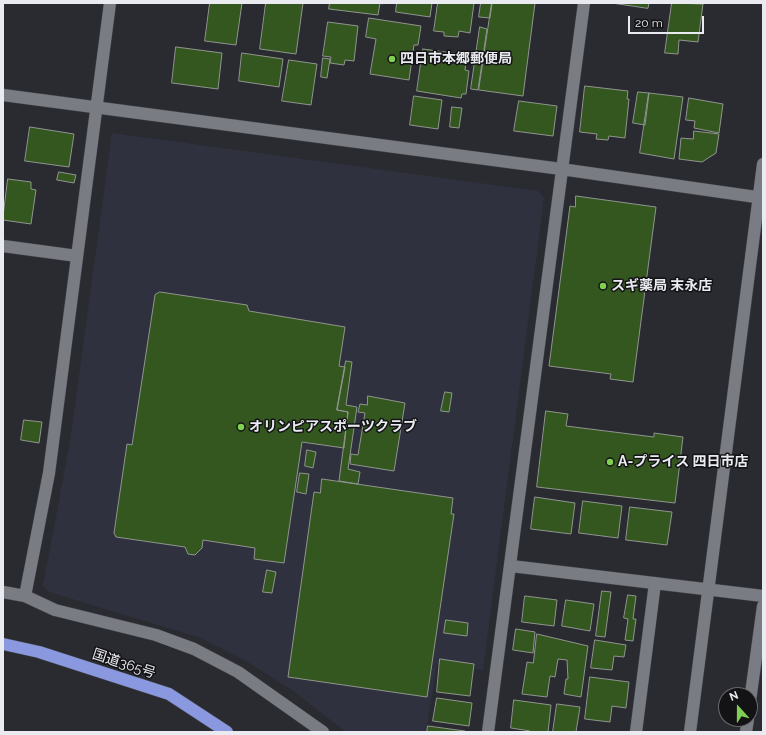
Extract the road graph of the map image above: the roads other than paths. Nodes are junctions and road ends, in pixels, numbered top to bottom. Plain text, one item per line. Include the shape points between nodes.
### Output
1 (110, 3) edge
2 (584, 3) edge
3 (3, 95) edge
4 (97, 108) junction
5 (763, 164) edge
6 (561, 169) junction
7 (761, 198) edge
8 (3, 246) edge
9 (77, 256) junction
10 (511, 566) junction
11 (655, 583) junction
12 (709, 589) junction
13 (3, 592) edge
14 (25, 596) junction
15 (763, 596) edge
16 (763, 606) edge
17 (3, 644) edge
18 (752, 687) edge
19 (227, 732) edge
20 (323, 732) edge
21 (488, 732) edge
22 (636, 732) edge
23 (690, 732) edge

1 - 4 street
2 - 6 street
3 - 4 street
4 - 6 street
4 - 9 street
5 - 7 street
6 - 7 street
6 - 10 street
7 - 12 street
8 - 9 street
9 - 14 street via 49,473
10 - 11 street
10 - 21 street
11 - 12 street
11 - 22 street
12 - 15 street
12 - 23 street
13 - 14 street
14 - 20 street via 55,610 156,635 194,649 238,672
16 - 18 street
17 - 19 highway, 国道365号 via 38,652 169,694

